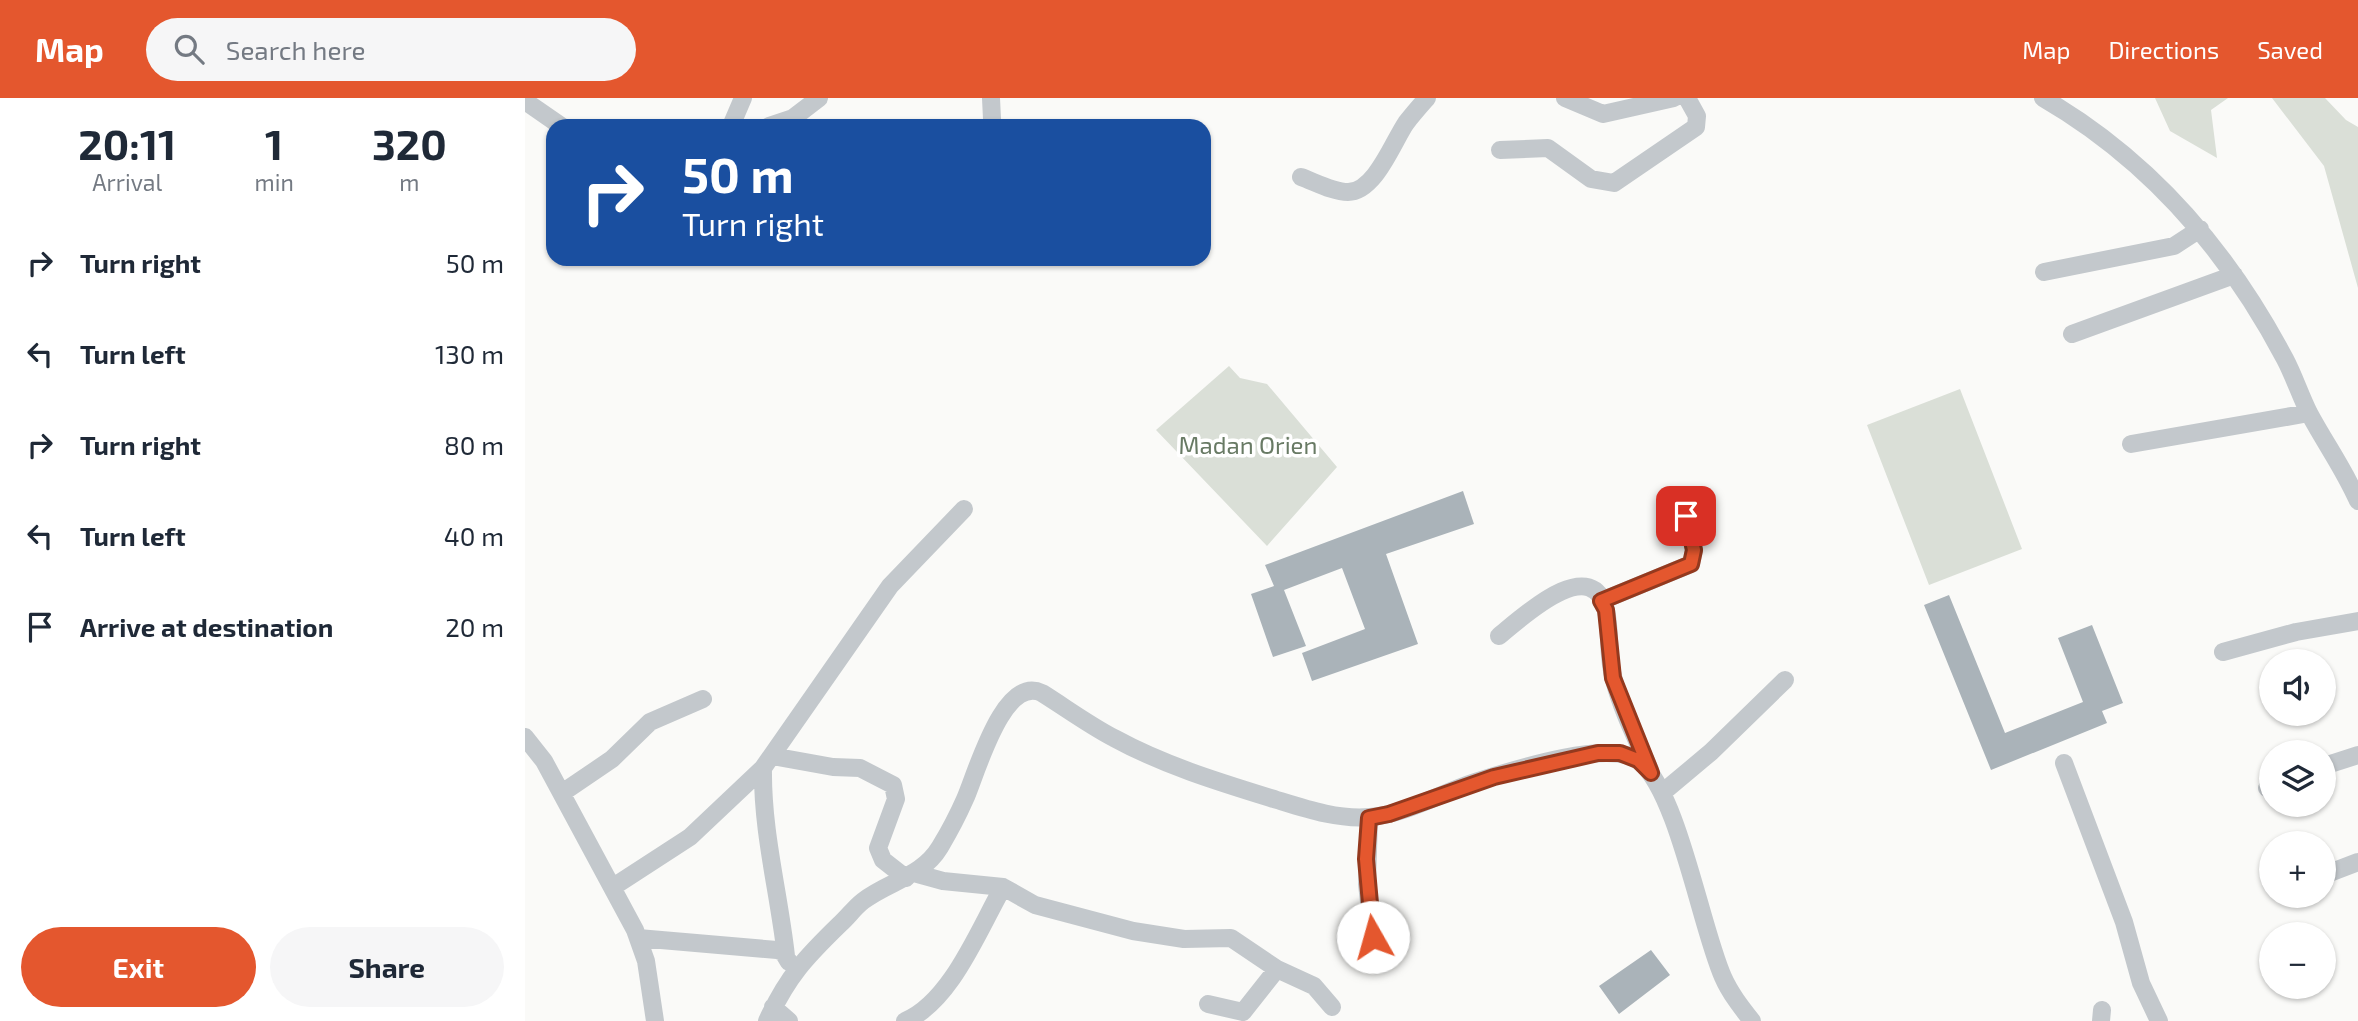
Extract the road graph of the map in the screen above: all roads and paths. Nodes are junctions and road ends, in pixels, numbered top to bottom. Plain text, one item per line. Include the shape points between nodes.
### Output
1 (743, 98) edge
2 (991, 98) edge
3 (1427, 98) edge
4 (1565, 98) edge
5 (1674, 98) edge
6 (1686, 98) edge
7 (2043, 98) edge
8 (525, 101) edge
9 (815, 101) edge
10 (551, 119) edge
11 (734, 119) edge
12 (790, 119) edge
13 (808, 119) edge
14 (992, 119) dead end
15 (1500, 150) dead end
16 (1301, 177) dead end
17 (2200, 229) junction
18 (2044, 272) dead end
19 (2234, 275) junction
20 (2072, 334) dead end
21 (2309, 413) junction
22 (2131, 444) dead end
23 (2358, 501) edge
24 (964, 509) dead end
25 (1686, 516) dead end
26 (1601, 601) junction
27 (2358, 621) edge
28 (1499, 636) dead end
29 (2223, 652) dead end
30 (1785, 680) dead end
31 (703, 699) dead end
32 (525, 737) edge
33 (2358, 755) edge
34 (767, 762) junction
35 (2336, 762) edge
36 (2064, 763) dead end
37 (1651, 773) junction
38 (562, 793) junction
39 (1662, 793) junction
40 (1369, 818) junction
41 (2358, 862) edge
42 (2336, 870) edge
43 (910, 876) junction
44 (613, 887) junction
45 (1003, 887) junction
46 (638, 938) junction
47 (1375, 955) dead end
48 (789, 964) junction
49 (1277, 970) junction
50 (1208, 1004) dead end
51 (1332, 1006) dead end
52 (770, 1014) edge
53 (655, 1021) edge
54 (789, 1021) edge
55 (905, 1021) edge
56 (1752, 1021) edge
57 (2159, 1021) edge

1 - 11 street
2 - 14 street
3 - 16 street via 1368,183 1349,192
4 - 5 street via 1603,114
6 - 15 street via 1697,116 1696,127 1614,183 1591,178 1548,148
7 - 17 street via 2151,176
8 - 10 street
9 - 12 street
9 - 13 street
17 - 18 street via 2174,246
17 - 19 street
19 - 20 street
19 - 21 street via 2286,361
21 - 22 street
21 - 23 street
24 - 34 street via 890,586
25 - 26 street via 1694,550 1691,564
26 - 28 street via 1589,588 1565,589 1537,604
26 - 37 street via 1606,610 1613,678
27 - 29 street
30 - 39 street
31 - 38 street via 650,722 612,759
32 - 38 street
33 - 35 street
34 - 43 street via 860,768 893,785 896,799 878,848 883,860
34 - 44 street via 690,838
34 - 48 street via 764,828
36 - 57 street via 2124,922 2141,983
37 - 39 street
37 - 40 street via 1638,760 1620,753 1598,753 1494,777
38 - 44 street
39 - 56 street via 1723,976
40 - 43 street via 1304,808 1201,777 1114,738 1031,690 1021,692 995,726 939,849 925,867
40 - 47 street via 1367,884
41 - 42 street
43 - 45 street
43 - 48 street via 861,903
44 - 46 street
45 - 49 street via 1035,905 1133,931 1184,939 1231,938
45 - 55 street via 947,986
46 - 48 street via 777,950
46 - 53 street
48 - 52 street
49 - 50 street via 1243,1012
49 - 51 street via 1314,986
52 - 54 street

